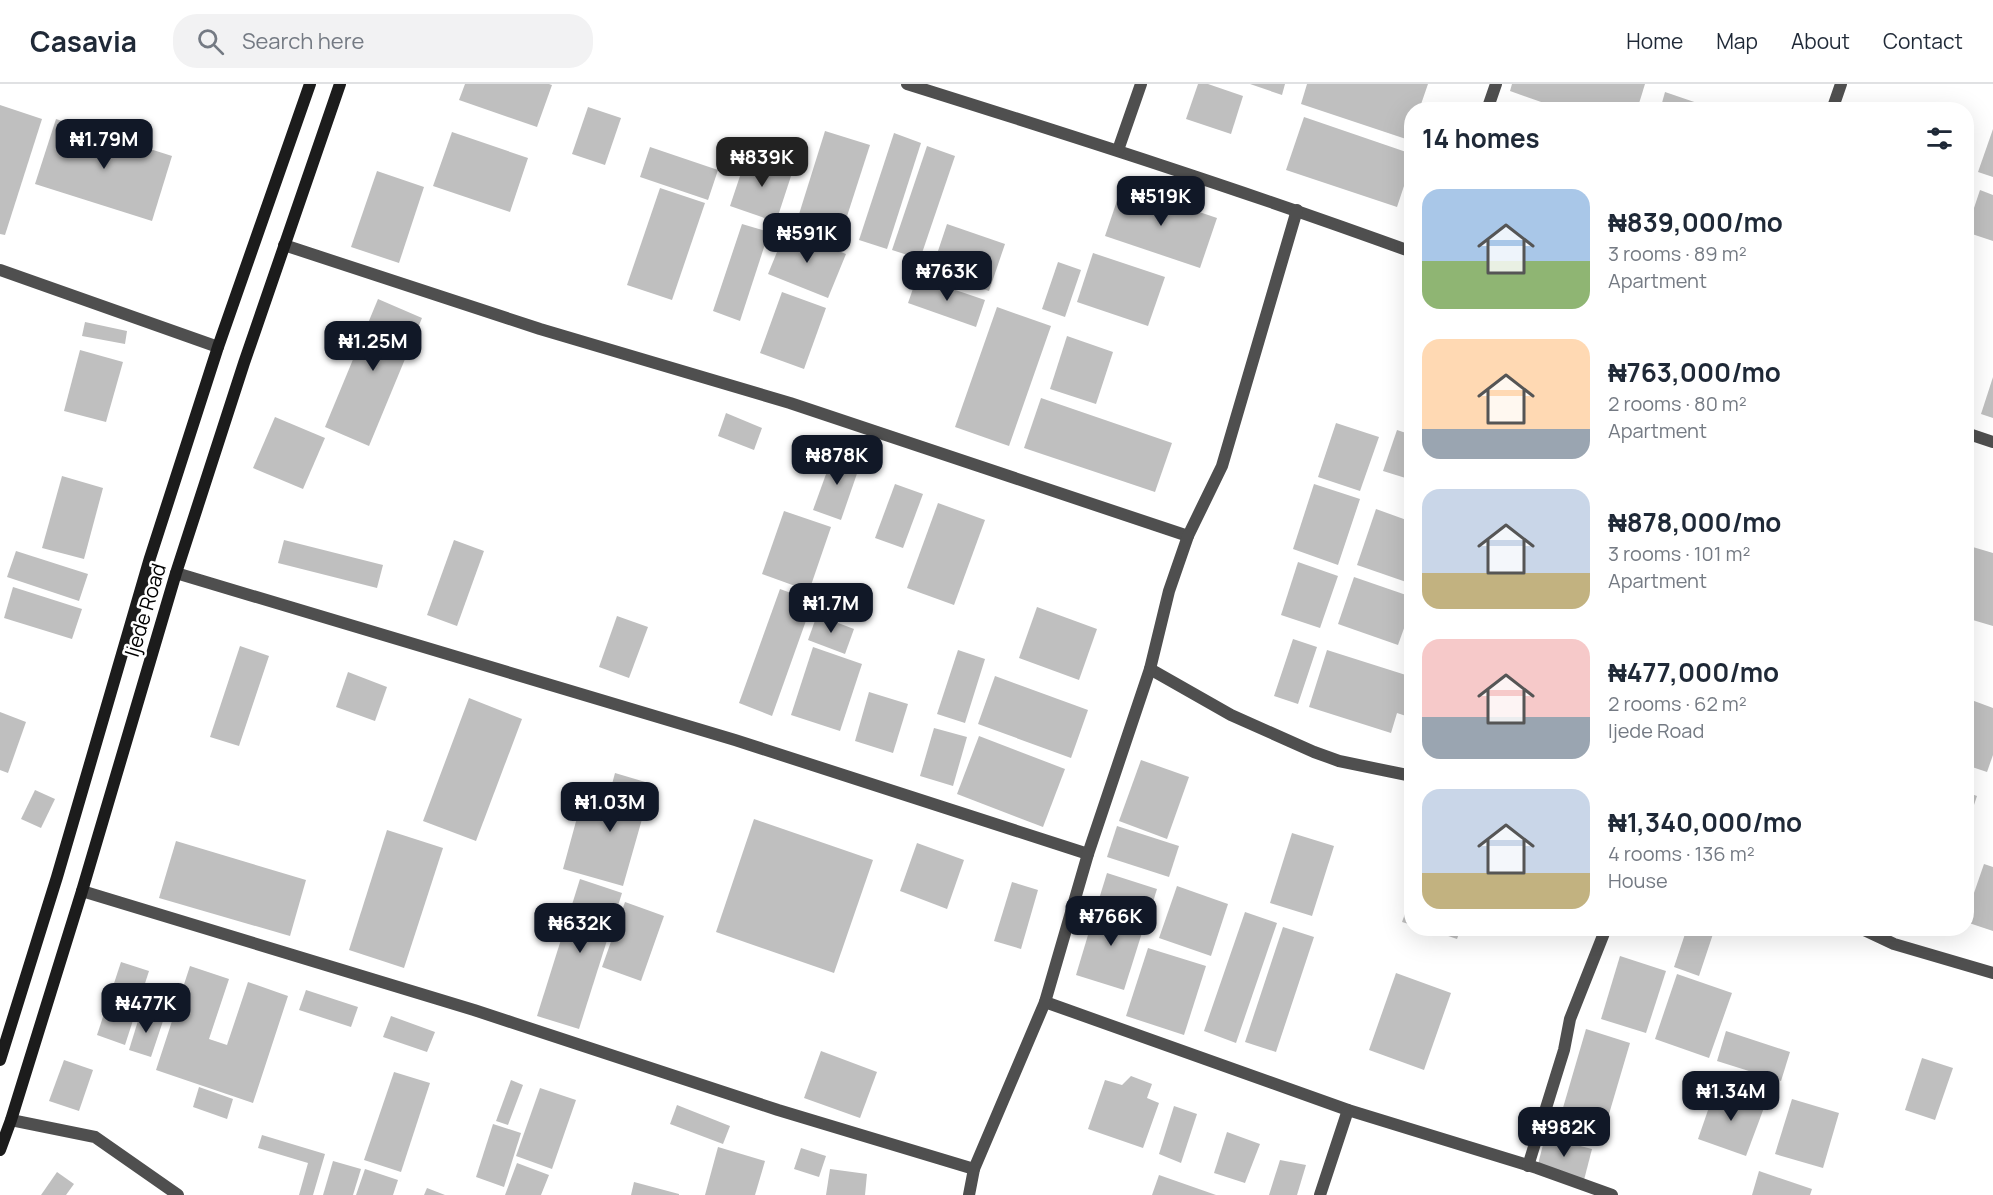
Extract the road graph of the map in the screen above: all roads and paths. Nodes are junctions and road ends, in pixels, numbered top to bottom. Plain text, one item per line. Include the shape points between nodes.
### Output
1 (310, 84) edge
2 (340, 84) edge
3 (907, 84) edge
4 (1141, 84) edge
5 (1496, 84) edge
6 (1841, 84) edge
7 (1490, 102) edge
8 (1835, 102) edge
9 (1118, 150) junction
10 (1297, 210) junction
11 (284, 245) junction
12 (1404, 249) edge
13 (0, 270) edge
14 (218, 347) junction
15 (1974, 436) edge
16 (1993, 442) edge
17 (1188, 536) junction
18 (176, 573) junction
19 (1150, 669) junction
20 (1404, 774) edge
21 (1088, 854) junction
22 (82, 891) junction
23 (1603, 936) edge
24 (1877, 936) edge
25 (1993, 973) edge
26 (1045, 1002) junction
27 (0, 1060) edge
28 (1348, 1110) junction
29 (11, 1120) junction
30 (0, 1150) edge
31 (1528, 1166) junction
32 (974, 1169) junction
33 (178, 1195) edge
34 (969, 1195) edge
35 (1320, 1195) edge
36 (1612, 1195) edge

1 - 14 main road, Ijede Road
2 - 11 main road, Ijede Road
3 - 9 street
4 - 9 street
5 - 7 street
6 - 8 street
9 - 10 street
10 - 12 street
10 - 17 street via 1222,466
11 - 17 street via 540,329 790,403
11 - 18 main road, Ijede Road
13 - 14 street
14 - 27 main road, Ijede Road via 150,558
15 - 16 street
17 - 19 street via 1169,591
18 - 21 street via 735,740
18 - 22 main road, Ijede Road
19 - 20 street via 1231,715 1314,752
19 - 21 street
21 - 26 street
22 - 29 main road, Ijede Road
22 - 32 street via 474,1010 778,1110
23 - 31 street via 1570,1019
24 - 25 street
26 - 28 street
26 - 32 street
28 - 31 street
28 - 35 street
29 - 30 main road, Ijede Road
29 - 33 street via 95,1137
31 - 36 street
32 - 34 street

